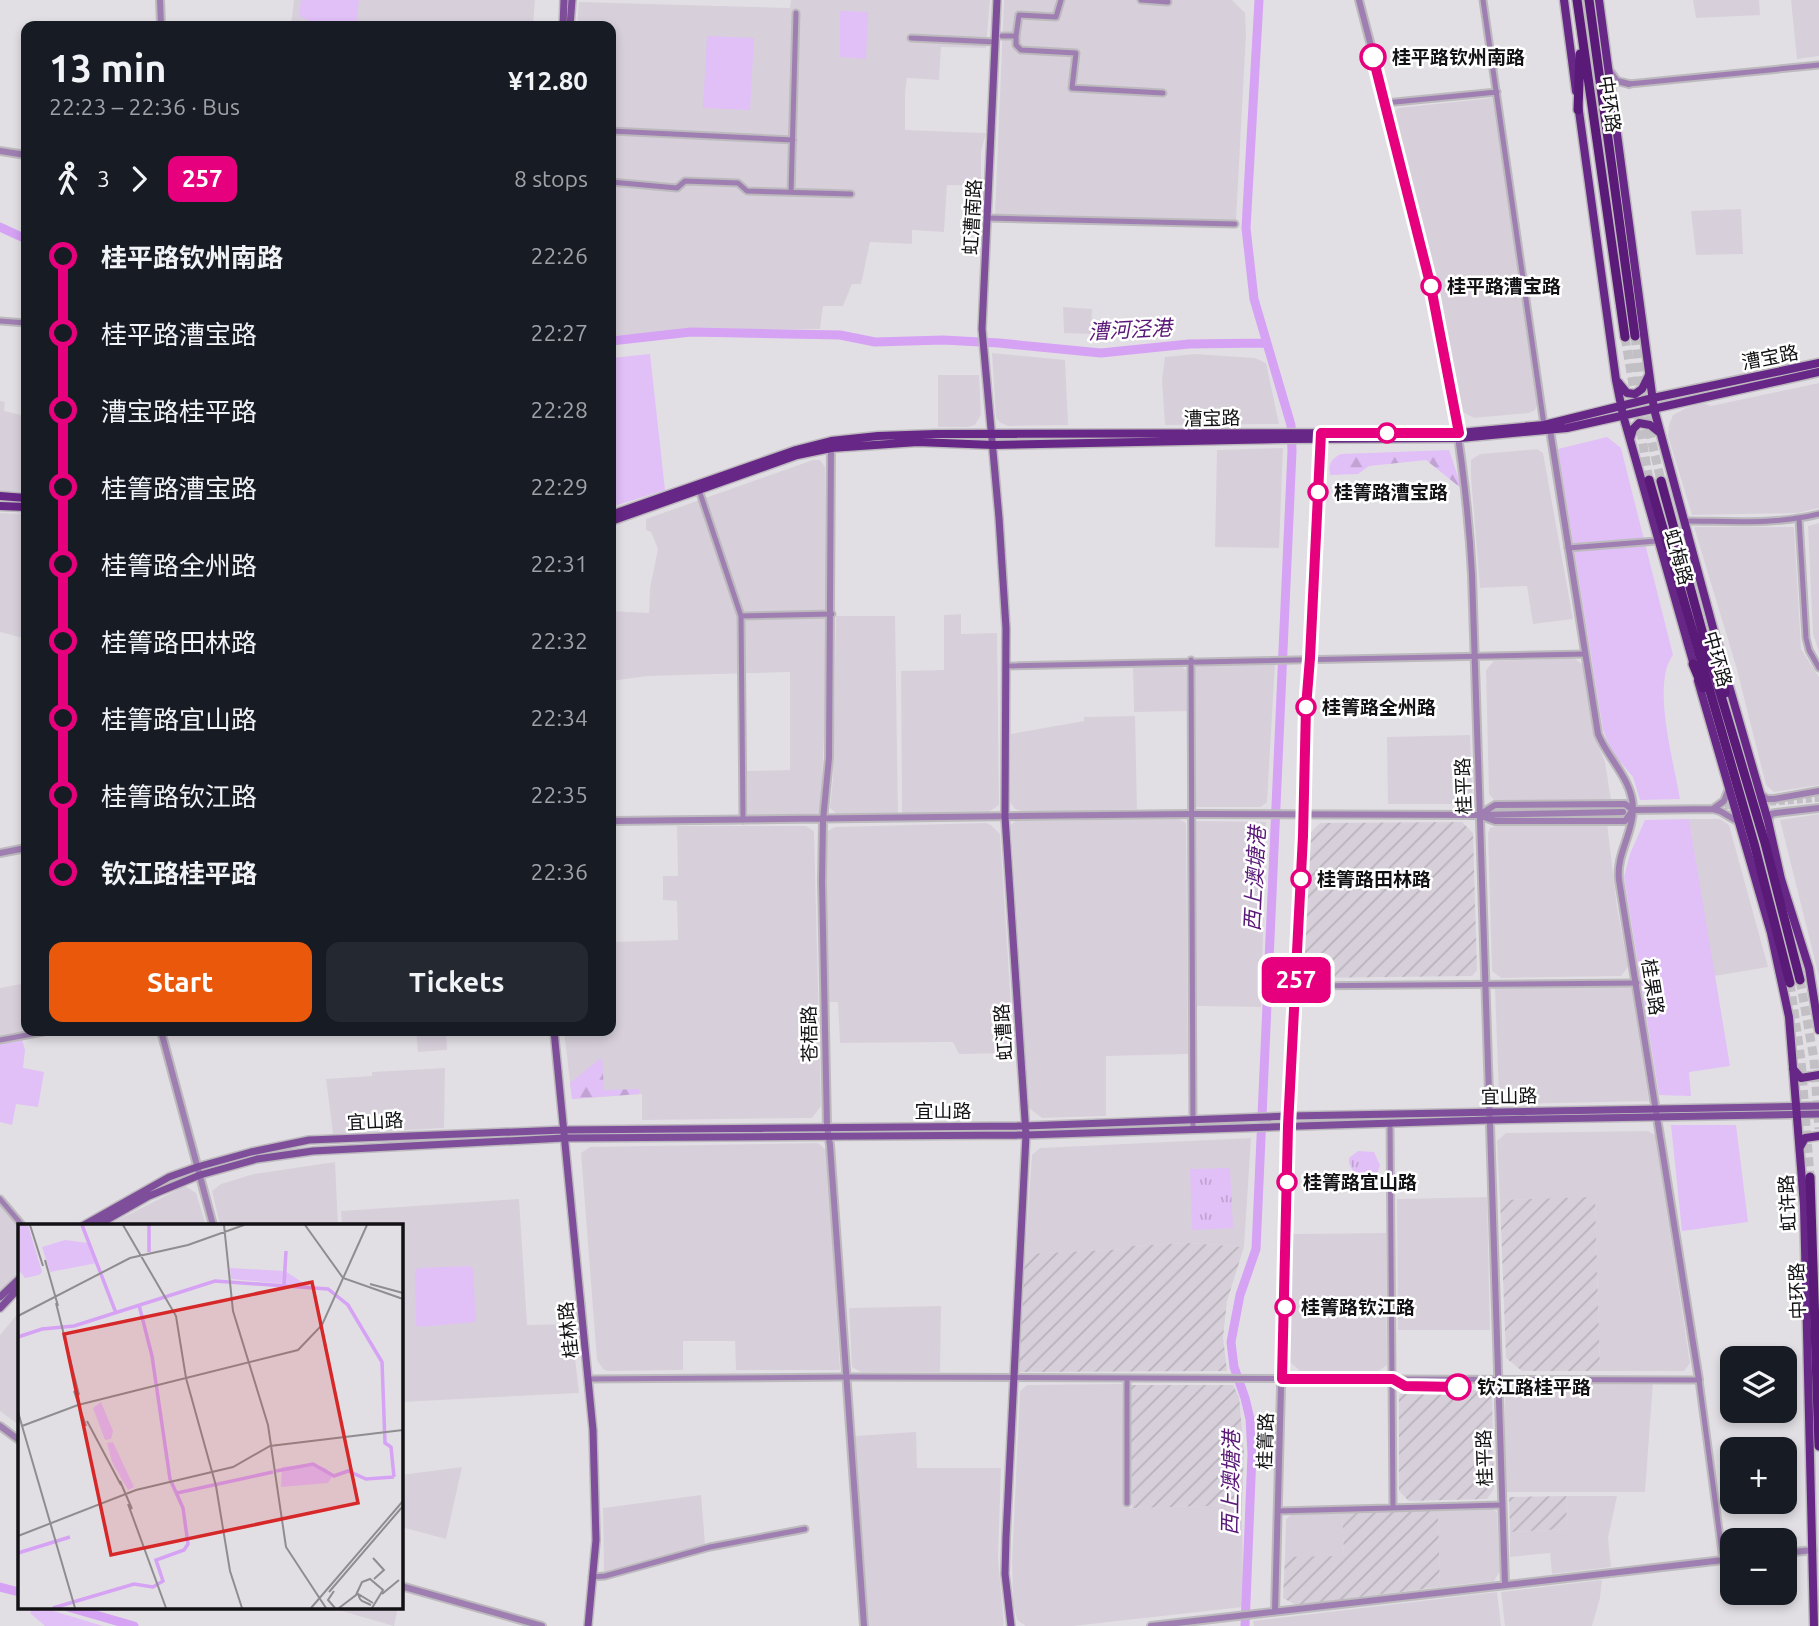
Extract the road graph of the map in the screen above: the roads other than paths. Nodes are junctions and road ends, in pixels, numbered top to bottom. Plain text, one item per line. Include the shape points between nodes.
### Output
1 (160, 0) edge
2 (565, 0) edge
3 (572, 0) edge
4 (998, 0) edge
5 (1061, 0) edge
6 (1141, 0) edge
7 (1359, 0) edge
8 (1483, 0) edge
9 (1564, 0) edge
10 (1577, 0) edge
11 (1589, 0) edge
12 (1599, 0) edge
13 (1168, 2) dead end
14 (796, 13) dead end
15 (161, 21) edge
16 (563, 21) edge
17 (570, 21) edge
18 (1581, 28) junction
19 (1002, 36) dead end
20 (1016, 36) junction
21 (911, 38) dead end
22 (995, 42) junction
23 (1819, 65) edge
24 (1604, 70) junction
25 (1629, 84) junction
26 (1497, 92) junction
27 (1163, 93) dead end
28 (1613, 100) junction
29 (1385, 103) junction
30 (1578, 110) junction
31 (616, 131) edge
32 (793, 140) junction
33 (0, 151) edge
34 (21, 154) edge
35 (616, 182) edge
36 (791, 192) junction
37 (851, 194) dead end
38 (988, 218) junction
39 (1235, 224) dead end
40 (0, 321) edge
41 (21, 323) edge
42 (1635, 336) tunnel mouth
43 (1625, 337) tunnel mouth
44 (1819, 363) edge
45 (1819, 372) edge
46 (1649, 374) junction
47 (1616, 380) junction
48 (1653, 398) junction
49 (1622, 405) junction
50 (1654, 409) junction
51 (1623, 415) junction
52 (1547, 427) junction
53 (1660, 433) junction
54 (1459, 435) junction
55 (1321, 436) junction
56 (992, 440) junction
57 (1630, 440) junction
58 (831, 445) junction
59 (1649, 480) tunnel mouth
60 (1661, 481) tunnel mouth
61 (698, 487) junction
62 (0, 496) edge
63 (21, 498) edge
64 (0, 506) edge
65 (21, 507) edge
66 (616, 513) edge
67 (1819, 514) edge
68 (616, 519) edge
69 (1799, 519) junction
70 (1684, 521) junction
71 (1657, 541) junction
72 (1568, 548) junction
73 (832, 614) junction
74 (741, 617) junction
75 (1718, 645) junction
76 (1585, 654) junction
77 (1310, 658) junction
78 (1475, 658) junction
79 (1191, 660) junction
80 (1693, 664) junction
81 (1006, 666) junction
82 (1819, 668) edge
83 (1730, 726) junction
84 (1720, 729) junction
85 (1728, 791) junction
86 (1817, 792) edge
87 (1760, 794) junction
88 (1819, 808) edge
89 (1713, 809) junction
90 (1633, 810) junction
91 (1623, 812) dead end
92 (1192, 814) junction
93 (1304, 814) junction
94 (1479, 815) junction
95 (1005, 817) junction
96 (743, 820) junction
97 (823, 820) junction
98 (616, 821) edge
99 (1737, 821) junction
100 (1768, 821) junction
101 (21, 849) edge
102 (0, 853) edge
103 (1637, 983) junction
104 (1484, 984) junction
105 (1296, 986) junction
106 (1819, 1030) edge
107 (21, 1036) edge
108 (162, 1036) edge
109 (554, 1036) edge
110 (0, 1040) edge
111 (1793, 1069) junction
112 (1819, 1075) edge
113 (1819, 1106) edge
114 (1797, 1111) junction
115 (1657, 1113) junction
116 (1819, 1114) edge
117 (1290, 1116) junction
118 (1488, 1116) junction
119 (1253, 1122) junction
120 (1390, 1123) junction
121 (1193, 1125) junction
122 (827, 1126) junction
123 (1288, 1126) junction
124 (1025, 1130) junction
125 (564, 1134) junction
126 (828, 1135) junction
127 (1819, 1136) edge
128 (1800, 1148) junction
129 (198, 1171) junction
130 (1811, 1177) tunnel mouth
131 (0, 1199) edge
132 (21, 1224) edge
133 (86, 1224) edge
134 (100, 1224) edge
135 (213, 1224) edge
136 (18, 1280) edge
137 (18, 1289) edge
138 (0, 1297) edge
139 (0, 1308) edge
140 (846, 1377) junction
141 (589, 1379) junction
142 (1013, 1379) junction
143 (1127, 1379) junction
144 (1282, 1379) junction
145 (1393, 1379) junction
146 (1497, 1379) junction
147 (1699, 1380) junction
148 (0, 1426) edge
149 (18, 1439) edge
150 (1819, 1446) edge
151 (1127, 1503) dead end
152 (1501, 1504) junction
153 (1393, 1507) junction
154 (1278, 1511) junction
155 (805, 1529) dead end
156 (1720, 1538) edge
157 (1813, 1550) junction
158 (1797, 1552) edge
159 (1720, 1560) edge
160 (592, 1577) junction
161 (1505, 1584) junction
162 (402, 1586) edge
163 (1275, 1611) junction
164 (542, 1626) edge
165 (588, 1626) edge
166 (864, 1626) edge
167 (1011, 1626) edge
168 (1150, 1626) edge
169 (1814, 1626) edge

1 - 15 street
2 - 16 main road
3 - 17 main road
4 - 22 main road, 虹漕南路
5 - 20 street via 1056,17 1019,15
6 - 13 street
7 - 29 street, 桂平路
8 - 26 street
9 - 30 main road, 虹梅路
10 - 18 highway, 中环路
11 - 24 highway, 中环路
12 - 24 main road
14 - 32 street
18 - 30 highway
18 - 43 highway, 中环路
19 - 20 street
20 - 27 street via 1021,50 1076,53 1072,88
21 - 22 street
22 - 38 main road, 虹漕南路
23 - 25 street
24 - 25 street
24 - 28 highway
24 - 42 highway, 中环路
25 - 28 street via 1618,90
26 - 29 street
26 - 52 street
28 - 46 main road, 虹梅路
29 - 54 street, 桂平路 via 1429,277
30 - 47 main road, 虹梅路
31 - 32 street
32 - 36 street
33 - 34 street
35 - 36 street via 677,188 685,181 738,183 747,191
36 - 37 street
38 - 39 street
38 - 56 main road, 虹漕南路 via 982,329
40 - 41 street
44 - 48 main road, 漕宝路
45 - 50 main road, 漕宝路
46 - 47 main road via 1635,394 1627,393
46 - 48 main road, 虹梅路
47 - 49 main road, 虹梅路
48 - 49 main road, 漕宝路
48 - 50 main road, 虹梅路
49 - 51 main road, 虹梅路
49 - 52 main road, 漕宝路
50 - 51 main road, 漕宝路
50 - 53 main road, 虹梅路
51 - 52 main road, 漕宝路
51 - 57 main road, 虹梅路
52 - 54 main road, 漕宝路
52 - 72 street
53 - 57 main road via 1639,423
53 - 70 main road, 虹梅路
54 - 55 main road, 漕宝路
54 - 78 street, 桂平路 via 1470,539
55 - 56 main road, 漕宝路
55 - 77 street, 桂箐路
56 - 58 main road, 漕宝路
56 - 81 main road, 虹漕路
57 - 71 main road, 虹梅路
58 - 61 main road, 漕宝路
58 - 73 street, 苍梧路
59 - 84 highway, 中环路
60 - 83 highway, 中环路
61 - 66 main road, 漕宝路
61 - 68 main road, 漕宝路
61 - 74 street
62 - 63 main road
64 - 65 main road
67 - 69 street
69 - 70 street
69 - 82 street via 1806,638
70 - 75 main road, 虹梅路
71 - 72 street
71 - 80 main road, 虹梅路
72 - 76 street
73 - 74 street
73 - 97 street, 苍梧路
74 - 96 street
75 - 83 highway
75 - 87 main road, 虹梅路
76 - 78 street
76 - 90 street via 1598,734 1628,785
77 - 78 street
77 - 79 street
77 - 93 street, 桂箐路
78 - 94 street, 桂平路
79 - 81 street
79 - 92 street
80 - 84 highway
80 - 85 main road, 虹梅路
81 - 95 main road, 虹漕路
83 - 84 highway, 中环路 via 1765,843 1795,982
85 - 89 street
85 - 99 main road, 虹梅路
86 - 87 street via 1774,799
86 - 88 street
87 - 100 main road, 虹梅路
88 - 100 street via 1771,814
89 - 90 street
89 - 99 street
90 - 94 street via 1625,804 1495,805
90 - 94 street via 1625,821 1495,821
90 - 103 street, 桂果路 via 1618,866
91 - 94 street
92 - 93 street
92 - 95 street
92 - 121 street
93 - 94 street
93 - 105 street, 桂箐路
94 - 104 street, 桂平路
95 - 97 street
95 - 124 main road, 虹漕路
96 - 97 street
96 - 98 street
97 - 122 street, 苍梧路
99 - 111 main road, 虹梅路 via 1780,971
100 - 106 main road, 虹梅路 via 1809,968
101 - 102 street
103 - 104 street
103 - 115 street, 桂果路
104 - 105 street
104 - 118 street, 桂平路
105 - 117 street, 桂箐路
107 - 110 street
108 - 129 street
109 - 125 main road, 桂林路
111 - 112 main road via 1801,1078
111 - 114 main road, 虹梅路
113 - 114 main road, 宜山路
114 - 115 main road, 宜山路
114 - 116 main road, 宜山路
114 - 128 main road, 虹许路
115 - 118 main road, 宜山路
115 - 147 street, 桂果路
117 - 118 main road, 宜山路
117 - 119 main road, 宜山路
117 - 123 street, 桂箐路
118 - 120 main road, 宜山路
118 - 146 street, 桂平路
119 - 121 main road, 宜山路
119 - 123 main road, 宜山路
120 - 123 main road, 宜山路
120 - 145 street
121 - 124 main road, 宜山路
122 - 124 main road, 宜山路
122 - 125 main road, 宜山路
122 - 126 street, 苍梧路
123 - 144 street, 桂箐路
124 - 126 main road, 宜山路
124 - 142 main road, 虹漕路
125 - 126 main road, 宜山路
125 - 129 main road, 宜山路 via 290,1153
125 - 129 main road, 宜山路 via 309,1140 251,1152
125 - 141 main road, 桂林路
126 - 140 street, 苍梧路
127 - 128 main road via 1805,1138
128 - 157 main road, 虹许路
129 - 133 main road, 宜山路 via 169,1177
129 - 134 main road, 宜山路
129 - 135 street
130 - 150 highway, 中环路
131 - 132 street
136 - 138 main road
137 - 139 main road
140 - 141 street
140 - 142 street
140 - 166 street, 苍梧路
141 - 160 main road, 桂林路 via 596,1540
142 - 143 street
142 - 167 main road, 虹漕路 via 1005,1574
143 - 144 street
143 - 151 street
144 - 145 street
144 - 154 street, 桂箐路
145 - 146 street
145 - 153 street
146 - 147 street
146 - 152 street, 桂平路
147 - 156 street, 桂果路
148 - 149 street
152 - 153 street
152 - 161 street, 桂平路
153 - 154 street
154 - 163 street, 桂箐路
155 - 160 street via 709,1547
157 - 158 street
157 - 169 main road, 虹许路
159 - 161 street
160 - 165 main road, 桂林路
161 - 163 street
162 - 164 street
163 - 168 street

